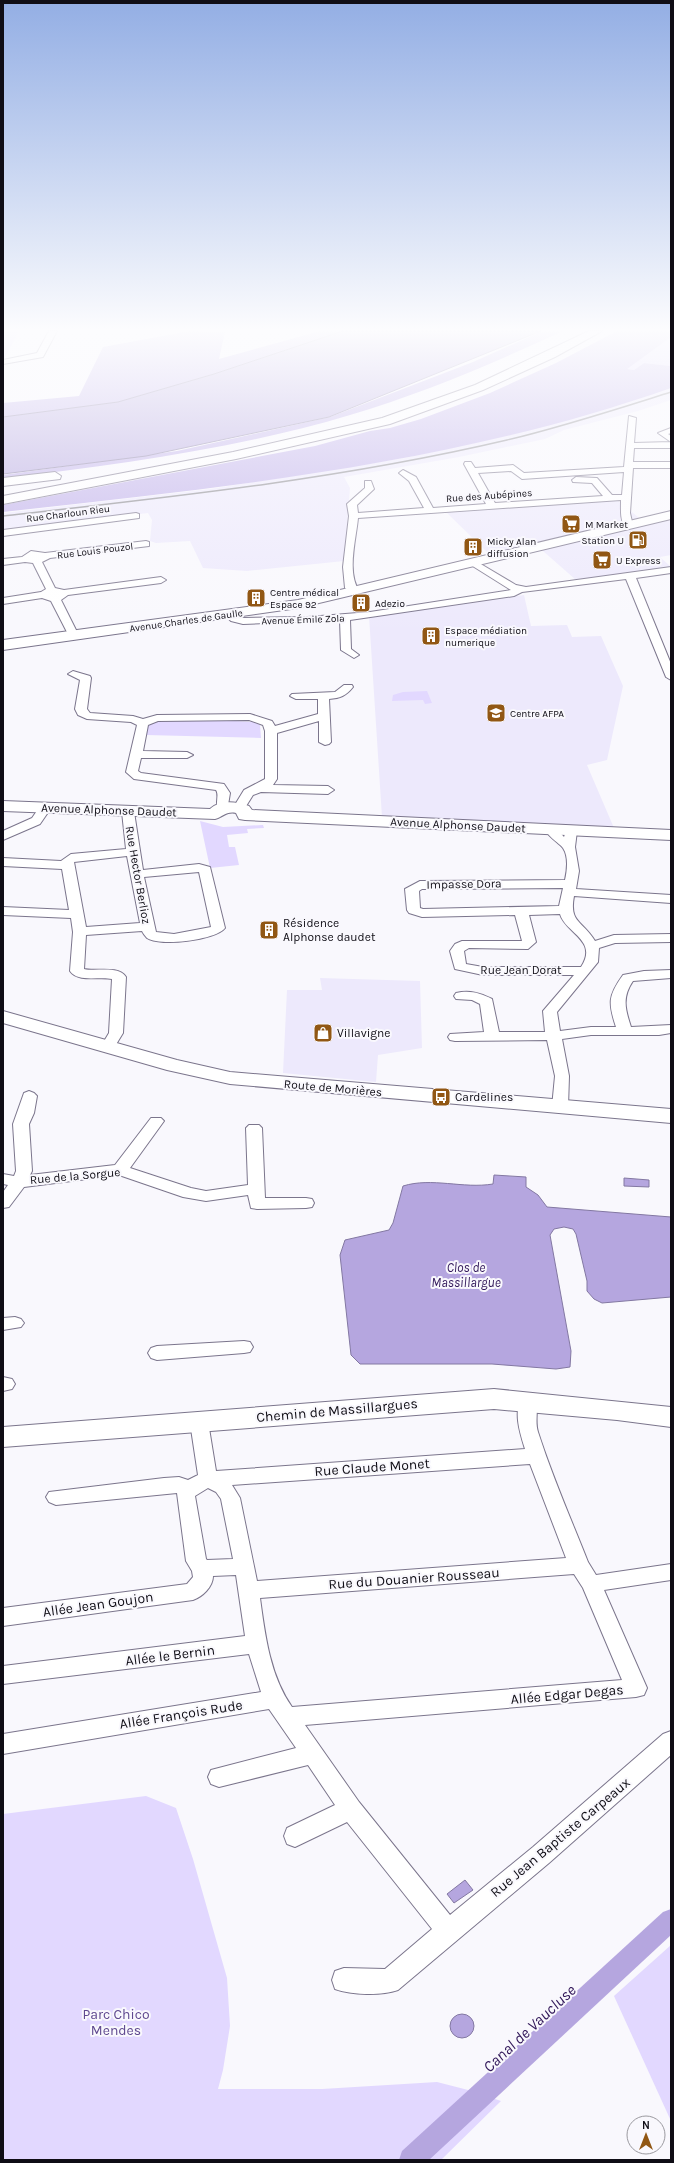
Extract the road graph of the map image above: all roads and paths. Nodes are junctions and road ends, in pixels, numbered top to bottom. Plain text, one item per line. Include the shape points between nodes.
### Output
1 (302, 432) edge
2 (339, 432) edge
3 (631, 432) edge
4 (665, 432) edge
5 (671, 440) edge
6 (671, 445) edge
7 (630, 446) junction
8 (243, 452) junction
9 (671, 465) edge
10 (628, 467) junction
11 (80, 473) dead end
12 (403, 473) dead end
13 (64, 475) dead end
14 (522, 476) junction
15 (368, 483) dead end
16 (5, 484) edge
17 (626, 497) junction
18 (610, 498) junction
19 (3, 500) edge
20 (492, 506) junction
21 (430, 511) junction
22 (671, 515) edge
23 (136, 516) dead end
24 (354, 516) junction
25 (628, 526) junction
26 (20, 530) junction
27 (3, 533) edge
28 (146, 544) dead end
29 (35, 558) junction
30 (3, 562) edge
31 (474, 563) junction
32 (671, 570) edge
33 (630, 576) junction
34 (161, 580) dead end
35 (519, 590) junction
36 (355, 592) junction
37 (54, 594) junction
38 (3, 601) edge
39 (230, 615) junction
40 (345, 617) junction
41 (74, 636) junction
42 (3, 645) edge
43 (354, 655) dead end
44 (73, 674) dead end
45 (671, 677) edge
46 (348, 687) dead end
47 (296, 696) dead end
48 (323, 696) junction
49 (324, 716) junction
50 (143, 722) junction
51 (271, 731) junction
52 (325, 742) dead end
53 (136, 754) junction
54 (187, 755) dead end
55 (260, 788) junction
56 (328, 790) dead end
57 (3, 806) edge
58 (45, 808) junction
59 (128, 812) junction
60 (231, 812) junction
61 (3, 836) edge
62 (671, 836) edge
63 (570, 839) junction
64 (133, 852) junction
65 (3, 862) edge
66 (67, 865) junction
67 (137, 874) junction
68 (569, 888) junction
69 (671, 899) edge
70 (3, 910) edge
71 (565, 910) junction
72 (521, 911) junction
73 (76, 914) junction
74 (151, 931) junction
75 (80, 932) junction
76 (671, 938) edge
77 (592, 946) junction
78 (585, 971) junction
79 (671, 974) edge
80 (461, 996) dead end
81 (3, 1017) edge
82 (671, 1029) edge
83 (625, 1031) junction
84 (492, 1036) junction
85 (554, 1036) junction
86 (455, 1037) dead end
87 (107, 1048) junction
88 (30, 1096) dead end
89 (560, 1107) junction
90 (671, 1116) edge
91 (156, 1121) dead end
92 (254, 1128) dead end
93 (120, 1170) junction
94 (3, 1178) edge
95 (19, 1182) junction
96 (256, 1189) junction
97 (3, 1203) edge
98 (306, 1203) dead end
99 (244, 1347) dead end
100 (157, 1353) dead end
101 (528, 1401) junction
102 (671, 1417) edge
103 (199, 1422) junction
104 (3, 1437) edge
105 (536, 1456) junction
106 (199, 1484) junction
107 (56, 1497) dead end
108 (579, 1565) junction
109 (244, 1566) junction
110 (202, 1569) junction
111 (671, 1572) edge
112 (591, 1584) junction
113 (249, 1590) junction
114 (3, 1617) edge
115 (256, 1644) junction
116 (3, 1675) edge
117 (274, 1699) junction
118 (285, 1717) junction
119 (671, 1741) edge
120 (3, 1744) edge
121 (313, 1754) junction
122 (219, 1777) dead end
123 (351, 1809) junction
124 (295, 1836) dead end
125 (448, 1932) junction
126 (344, 1980) dead end

1 - 11 main road via 196,455
2 - 8 main road
3 - 7 street
4 - 5 street via 662,433
6 - 7 street
7 - 10 street
8 - 16 main road via 104,476
8 - 19 main road
9 - 10 street
10 - 14 street
10 - 17 street
12 - 21 street via 413,479
13 - 16 main road
14 - 18 street via 527,483 594,480
14 - 20 street via 513,468 470,467
15 - 24 street via 370,489 352,504
17 - 18 street, Rue des Aubépines
17 - 25 street via 625,513
18 - 20 street, Rue des Aubépines
20 - 21 street, Rue des Aubépines
21 - 24 street, Rue des Aubépines
22 - 25 main road, Avenue Charles de Gaulle
23 - 26 street, Rue Charloun Rieu
24 - 36 street via 348,566 350,588
25 - 31 main road, Avenue Charles de Gaulle
26 - 27 street, Rue Charloun Rieu
26 - 29 street
28 - 29 street, Rue Louis Pouzol
29 - 30 street, Rue Louis Pouzol
29 - 37 street
31 - 35 street
31 - 36 main road, Avenue Charles de Gaulle
32 - 33 street, Avenue Émile Zola
33 - 35 street, Avenue Émile Zola
33 - 45 street
34 - 37 street
35 - 40 street, Avenue Émile Zola via 514,593 414,607 408,611
36 - 39 main road, Avenue Charles de Gaulle
37 - 38 street
37 - 41 street
39 - 40 street, Avenue Émile Zola via 243,621
39 - 41 main road, Avenue Charles de Gaulle
40 - 43 street via 346,650
41 - 42 main road, Avenue Charles de Gaulle
44 - 50 street via 86,678 82,713 87,716
46 - 48 street via 338,694
47 - 48 street
48 - 49 street
49 - 51 street
49 - 52 street
50 - 51 street via 157,718 250,717 268,723
50 - 53 street
51 - 55 street via 271,779
53 - 54 street
53 - 60 street via 131,769 134,774 216,786 223,790
55 - 56 street
55 - 60 street via 248,794
57 - 58 street, Avenue Alphonse Daudet
58 - 59 street, Avenue Alphonse Daudet
58 - 61 street via 36,821
59 - 60 street, Avenue Alphonse Daudet
59 - 64 street, Rue Hector Berlioz
60 - 63 street, Avenue Alphonse Daudet via 551,830
62 - 63 street, Avenue Alphonse Daudet
63 - 68 street via 573,862
64 - 66 street via 71,858
64 - 67 street, Rue Hector Berlioz
65 - 66 street
66 - 73 street
67 - 74 street, Rue Hector Berlioz
67 - 74 street via 199,868 205,870 218,928 213,932 164,938
68 - 69 street
68 - 71 street
68 - 72 street, Impasse Dora via 420,885 412,889 414,910 422,913
70 - 73 street
71 - 72 street, Impasse Dora
71 - 77 street via 567,917 584,933
72 - 78 street, Rue Jean Dorat via 529,942 524,946 467,944 460,947 457,952 460,966 483,971
73 - 75 street
74 - 75 street
75 - 87 street via 77,971 84,975 113,974 119,977 116,1033
76 - 77 street via 614,939
77 - 78 street via 591,962
78 - 85 street via 550,1011
79 - 83 street via 628,978 620,989 616,1001
80 - 84 street via 475,996 486,1002
81 - 87 street, Route de Morières
82 - 83 street
83 - 85 street via 590,1031
84 - 85 street
84 - 86 street
85 - 89 street via 562,1076
87 - 89 street, Route de Morières via 230,1078
88 - 95 street, Rue de la Sorgue via 21,1124 24,1171
89 - 90 street, Route de Morières
91 - 93 street
92 - 96 street
93 - 95 street, Rue de la Sorgue
93 - 96 street, Rue de la Sorgue via 189,1193 206,1196
94 - 95 street, Rue de la Sorgue
95 - 97 street, Rue de la Sorgue
96 - 98 street via 257,1204
99 - 100 street
101 - 102 street, Chemin de Massillargues
101 - 103 street, Chemin de Massillargues via 494,1398 441,1401
101 - 105 street, Allée Edgar Degas via 527,1427
103 - 104 street, Chemin de Massillargues
103 - 106 street
105 - 106 street, Rue Claude Monet
105 - 108 street, Allée Edgar Degas
106 - 107 street
106 - 109 street via 223,1487 230,1498
106 - 110 street via 185,1495 196,1561
108 - 112 street, Allée Edgar Degas
108 - 113 street, Rue du Douanier Rousseau
109 - 110 street
109 - 113 street
110 - 114 street, Allée Jean Goujon via 203,1579 193,1592
111 - 112 street
112 - 118 street, Allée Edgar Degas via 636,1688
113 - 115 street
115 - 116 street, Allée le Bernin
115 - 117 street
117 - 118 street
117 - 120 street, Allée François Rude
118 - 121 street
119 - 125 street, Rue Jean Baptiste Carpeaux via 541,1855
121 - 122 street
121 - 123 street
123 - 124 street
123 - 125 street
125 - 126 street, Rue Jean Baptiste Carpeaux via 389,1981

